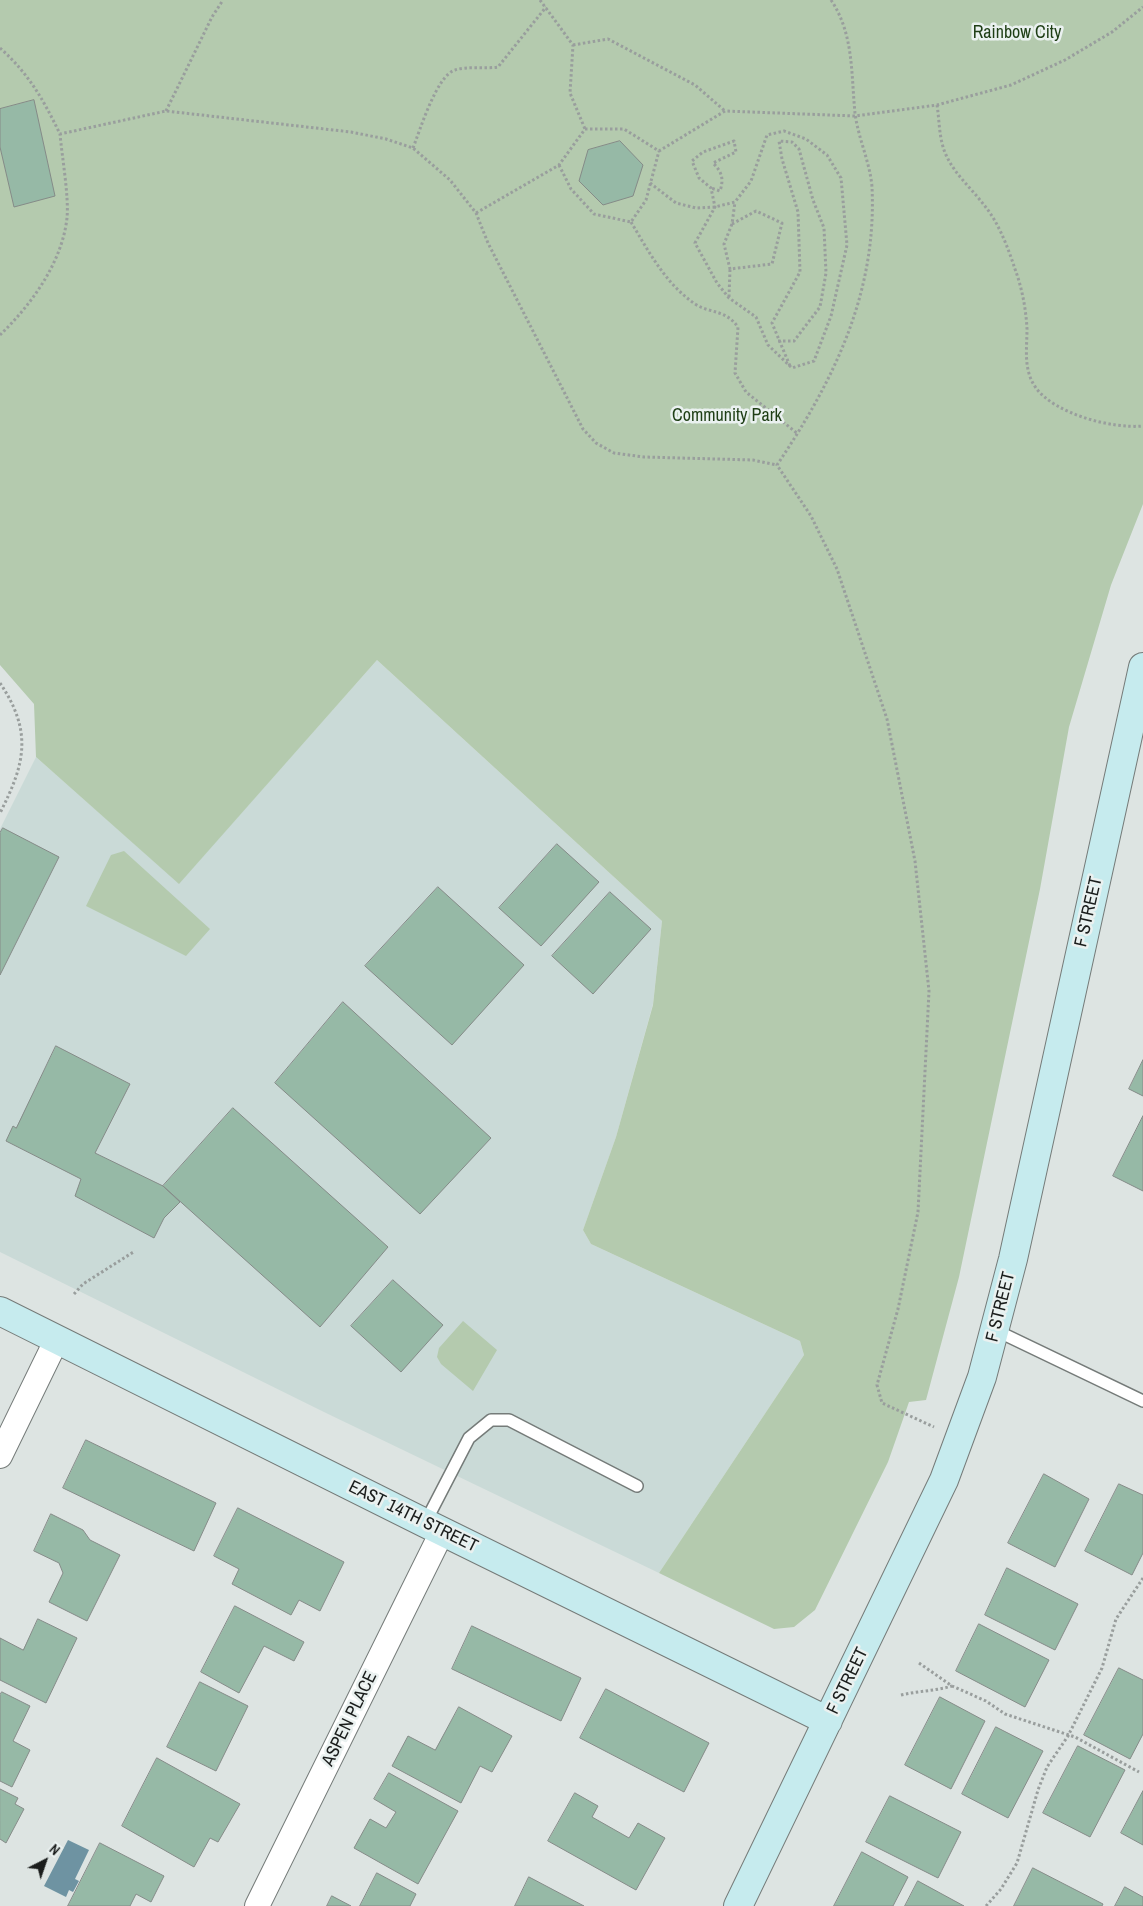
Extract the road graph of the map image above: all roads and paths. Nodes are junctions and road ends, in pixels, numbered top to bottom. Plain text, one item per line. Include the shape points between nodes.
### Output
1 (223, 0) edge
2 (540, 0) edge
3 (831, 0) edge
4 (1143, 7) edge
5 (546, 8) junction
6 (573, 45) junction
7 (0, 48) edge
8 (937, 105) junction
9 (166, 111) junction
10 (725, 111) junction
11 (855, 116) junction
12 (585, 129) junction
13 (60, 134) junction
14 (413, 148) junction
15 (659, 151) junction
16 (559, 165) junction
17 (650, 183) junction
18 (711, 188) junction
19 (735, 202) junction
20 (715, 207) junction
21 (476, 213) junction
22 (631, 222) junction
23 (732, 224) junction
24 (730, 269) junction
25 (729, 298) junction
26 (0, 335) edge
27 (778, 341) junction
28 (792, 368) junction
29 (1143, 426) edge
30 (798, 434) junction
31 (777, 465) junction
32 (1143, 667) edge
33 (0, 683) edge
34 (0, 813) edge
35 (135, 1251) dead end
36 (74, 1294) dead end
37 (0, 1311) edge
38 (995, 1330) junction
39 (58, 1339) junction
40 (1143, 1401) edge
41 (961, 1438) junction
42 (0, 1456) edge
43 (637, 1486) dead end
44 (433, 1528) junction
45 (1143, 1578) edge
46 (919, 1663) dead end
47 (952, 1686) junction
48 (902, 1695) dead end
49 (828, 1722) junction
50 (1068, 1736) junction
51 (1139, 1772) dead end
52 (257, 1906) edge
53 (738, 1906) edge
54 (986, 1906) edge

1 - 9 path
2 - 5 path
3 - 11 path via 848,36
4 - 8 path via 1112,32 1065,60 1011,85
5 - 6 path
5 - 14 path via 498,67 456,69 448,74 431,103
6 - 10 path via 608,39 695,85
6 - 12 path via 570,93
7 - 13 path via 20,66 41,95
8 - 11 path
8 - 29 path via 942,144 950,164 986,206 1006,243 1021,287 1027,328 1026,359 1036,387 1051,402 1083,418
9 - 13 path
9 - 14 path via 351,132
10 - 11 path
10 - 15 path
11 - 30 path via 872,186 864,284 842,353
12 - 15 path via 624,129
12 - 16 path
13 - 26 path via 67,218 58,250 43,282 22,314
14 - 21 path via 450,180
15 - 17 path
16 - 21 path
16 - 22 path via 571,189 594,214
17 - 20 path via 676,203 696,208
17 - 22 path via 646,200
18 - 18 path via 699,178 692,161 703,152 734,141 736,152 713,163 723,182 720,191
18 - 20 path
19 - 20 path
19 - 23 path
19 - 28 path via 751,180 767,135 784,131 806,139 827,155 841,178 847,245 831,316 814,361
20 - 25 path via 695,243 710,273
21 - 31 path via 488,243 583,429 596,443 614,454 753,460
22 - 30 path via 673,286 696,305 731,318 738,327 735,373 746,392
23 - 24 path via 724,244
23 - 24 path via 756,211 782,223 772,264
24 - 25 path
25 - 28 path via 756,317 768,345
27 - 27 path via 772,323 800,272 798,212 779,141 792,142 799,149 824,228 826,274 820,307 794,341
27 - 28 path
30 - 31 path
31 - 41 path via 811,516 837,569 887,720 915,861 930,991 918,1212 898,1309 876,1384 882,1403
32 - 38 street, F STREET
33 - 34 path via 9,696 21,729 22,762
35 - 36 path via 83,1284
37 - 39 street, EAST 14TH STREET
38 - 40 lane
38 - 41 street, F STREET
39 - 42 street
39 - 44 street, EAST 14TH STREET
41 - 49 street, F STREET
43 - 44 lane via 509,1420 491,1420 469,1438
44 - 49 street, EAST 14TH STREET
44 - 52 street, ASPEN PLACE
45 - 50 path via 1116,1619 1102,1668
46 - 47 path
47 - 48 path
47 - 50 path via 986,1701 1005,1714
49 - 53 street, F STREET
50 - 51 path
50 - 54 path via 1047,1767 1017,1863

